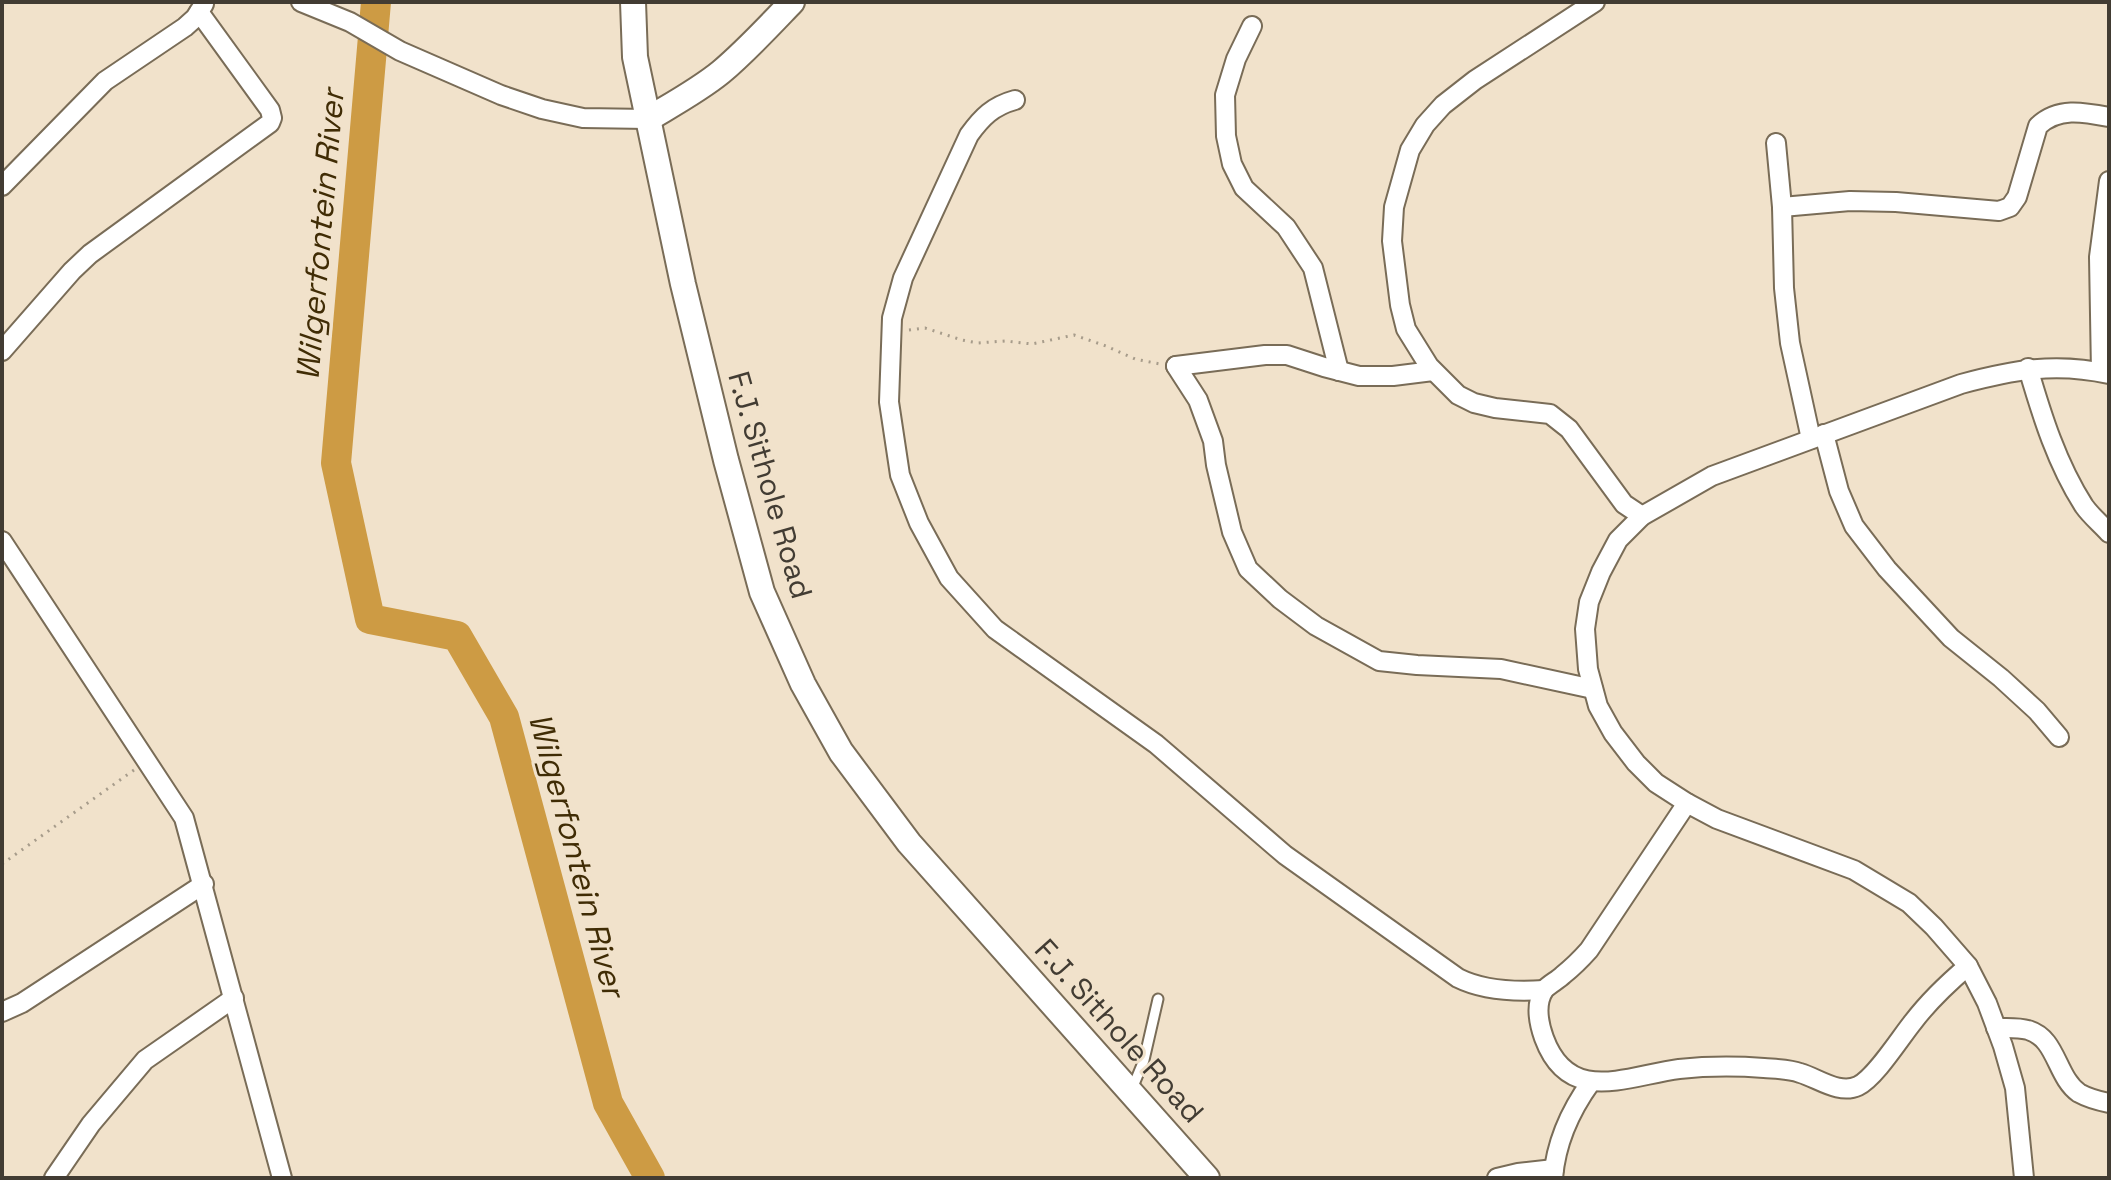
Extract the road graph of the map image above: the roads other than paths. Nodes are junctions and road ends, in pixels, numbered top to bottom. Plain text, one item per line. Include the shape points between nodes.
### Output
1 (301, 2) edge
2 (633, 2) edge
3 (792, 2) edge
4 (1595, 2) edge
5 (202, 7) edge
6 (1252, 26) dead end
7 (1015, 100) dead end
8 (2109, 117) edge
9 (648, 119) junction
10 (1776, 143) dead end
11 (2109, 181) edge
12 (2, 186) edge
13 (1782, 207) junction
14 (2, 351) edge
15 (2028, 368) junction
16 (1339, 371) junction
17 (1433, 371) junction
18 (2105, 373) edge
19 (1818, 437) junction
20 (1642, 516) junction
21 (2109, 533) edge
22 (2, 541) edge
23 (1593, 689) junction
24 (2059, 737) dead end
25 (1687, 803) junction
26 (204, 884) junction
27 (1968, 966) junction
28 (1544, 990) junction
29 (234, 998) junction
30 (1158, 999) dead end
31 (2, 1012) edge
32 (1996, 1028) junction
33 (1591, 1082) junction
34 (1130, 1092) junction
35 (2109, 1103) edge
36 (1553, 1173) edge
37 (54, 1178) edge
38 (282, 1178) edge
39 (1207, 1178) edge
40 (1497, 1178) edge
41 (2024, 1178) edge

1 - 9 street via 400,51 542,109 583,118
2 - 9 street, F.J. Sithole Road via 635,57
3 - 9 street via 720,72
4 - 17 street via 1443,105 1410,150 1394,207 1392,241 1406,329
5 - 12 street via 185,27 105,81
5 - 14 street via 270,110 270,123 90,254
6 - 16 street via 1225,95 1232,164 1244,188 1286,227 1313,268
7 - 28 street via 999,104 969,135 903,278 892,318 889,402 900,475 949,578 995,629 1156,744 1285,855 1458,978 1473,985
8 - 13 street via 2070,112 2045,119 2038,126 2017,197 1999,211 1850,201
9 - 34 street, F.J. Sithole Road via 734,490 762,592 803,684 841,752 909,843
10 - 13 street
11 - 18 street via 2099,257
13 - 19 street via 1790,343
15 - 18 street
15 - 19 street via 1961,384
15 - 21 street via 2064,468 2085,508
16 - 17 street via 1393,376
16 - 23 street via 1287,355 1176,366 1198,400 1213,441 1232,532 1248,569 1316,626 1379,661 1501,669
17 - 20 street via 1474,403 1550,414 1569,429 1624,504
19 - 20 street via 1712,476
19 - 24 street via 1854,526 1887,569 1951,638 2037,711
20 - 23 street via 1618,540 1589,602 1585,629
22 - 26 street via 184,818
23 - 25 street via 1613,733 1636,763
25 - 27 street via 1854,870 1909,903
25 - 28 street via 1589,950
26 - 29 street
26 - 31 street
27 - 32 street
27 - 33 street via 1944,986 1855,1088 1798,1072 1724,1066
28 - 33 street via 1538,1023 1553,1058 1569,1075
29 - 37 street via 145,1060
29 - 38 street
30 - 34 lane via 1144,1060
32 - 35 street via 2038,1035 2077,1091
32 - 41 street via 2015,1088
33 - 36 street via 1566,1123
34 - 39 street, F.J. Sithole Road
36 - 40 street

